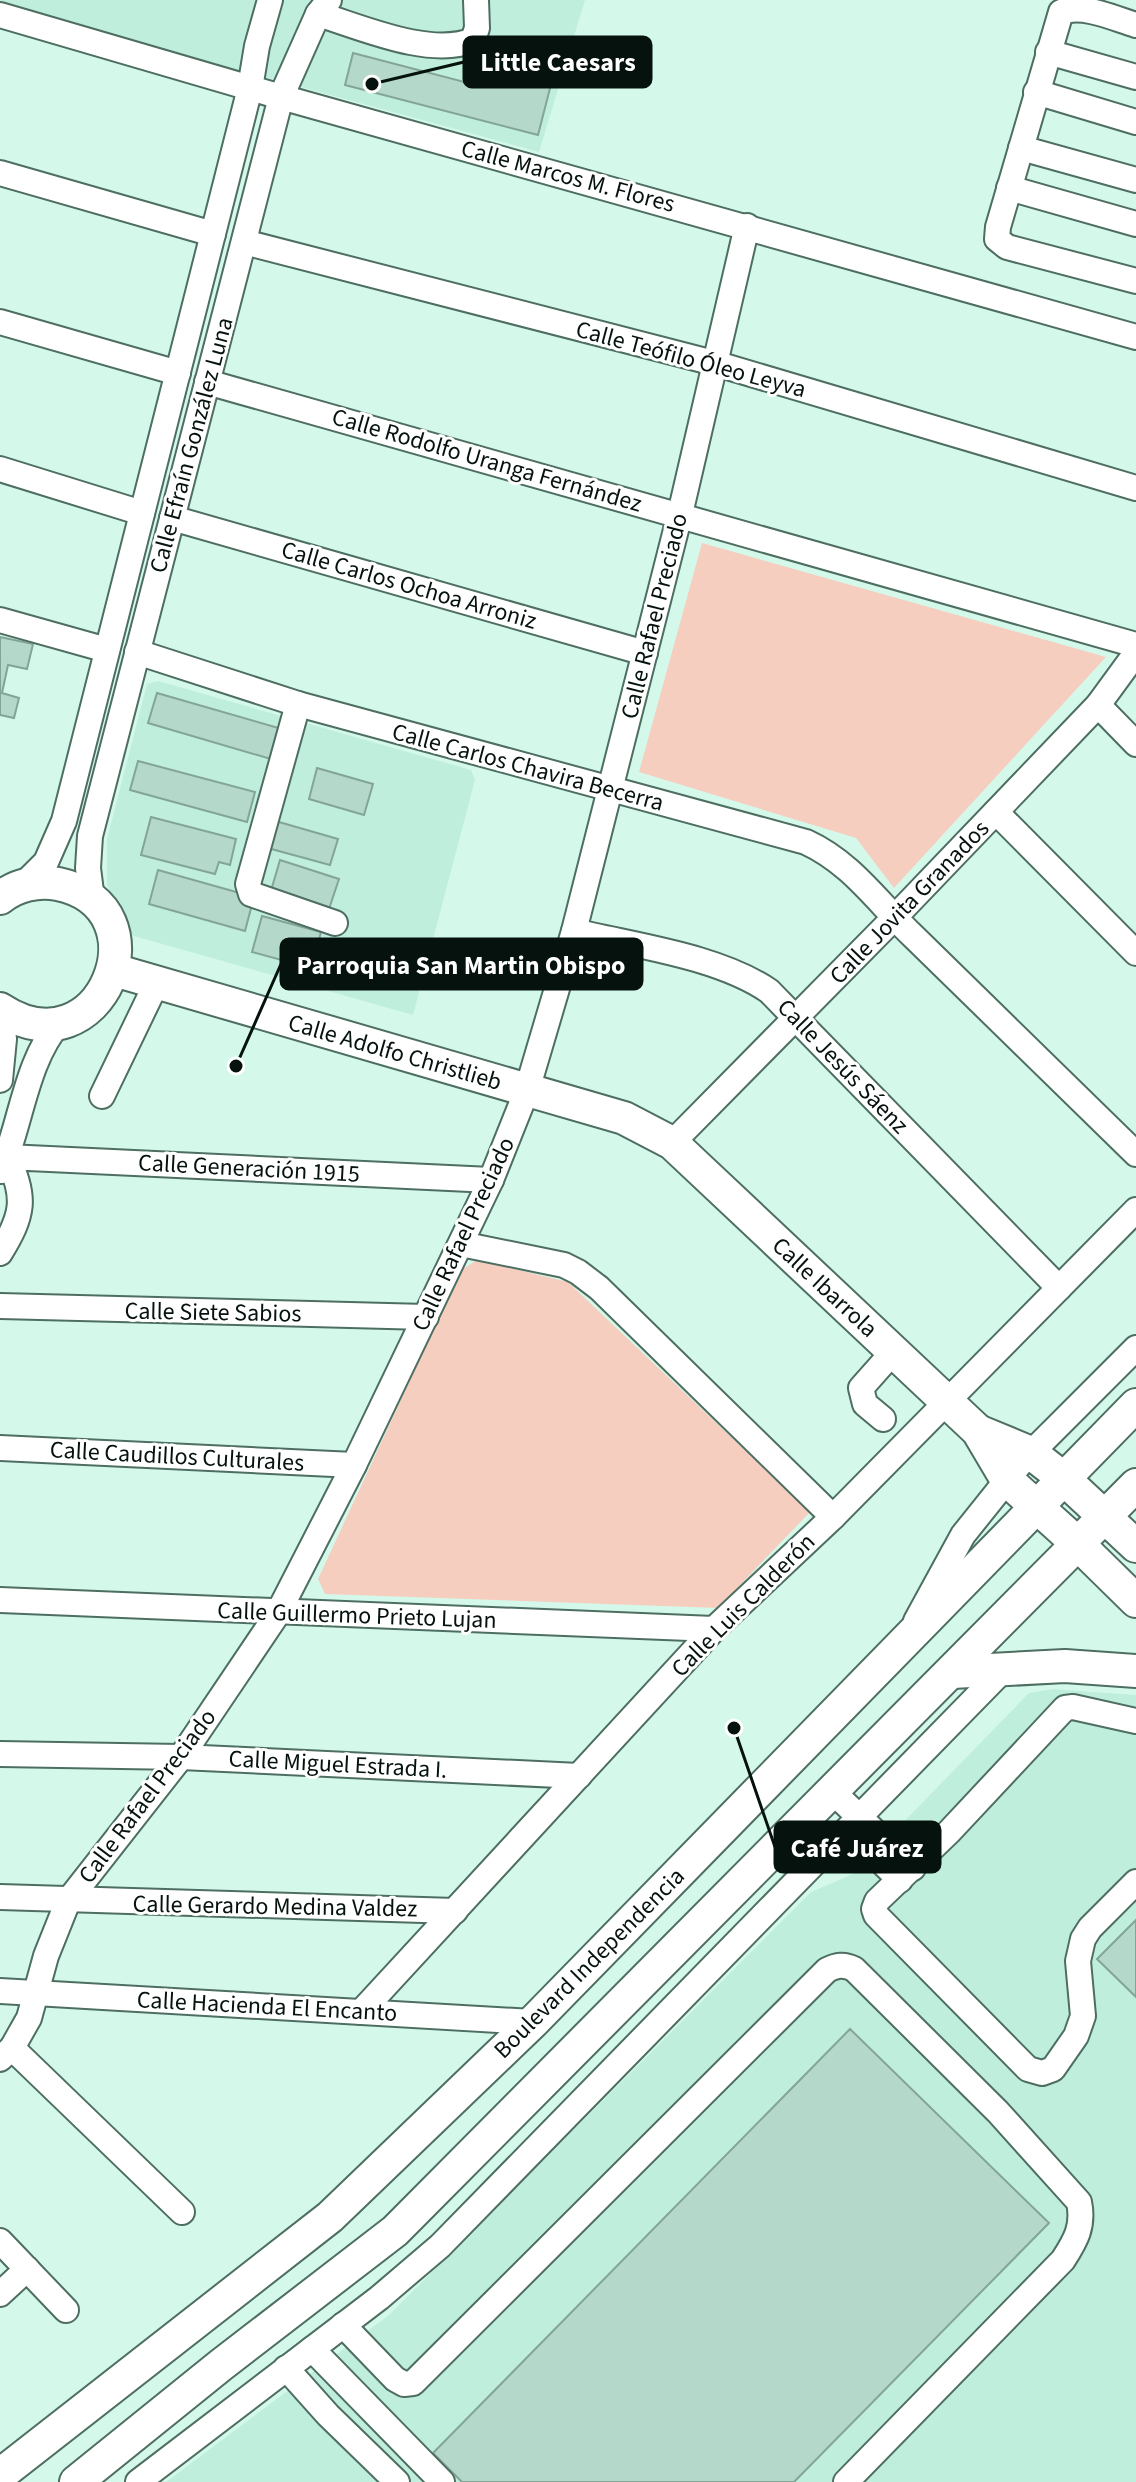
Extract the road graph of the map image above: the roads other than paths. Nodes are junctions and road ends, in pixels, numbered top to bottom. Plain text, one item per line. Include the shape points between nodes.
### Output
1 (270, 0) edge
2 (476, 0) edge
3 (324, 7) edge
4 (0, 15) edge
5 (1136, 25) edge
6 (1048, 52) junction
7 (1136, 77) edge
8 (250, 88) junction
9 (1036, 92) junction
10 (281, 97) junction
11 (1136, 122) edge
12 (1021, 148) junction
13 (0, 173) edge
14 (1136, 180) edge
15 (1009, 188) junction
16 (1136, 224) edge
17 (747, 226) junction
18 (213, 234) junction
19 (244, 242) junction
20 (1136, 281) edge
21 (0, 322) edge
22 (1136, 337) edge
23 (714, 363) junction
24 (178, 373) junction
25 (207, 382) junction
26 (0, 469) edge
27 (1136, 488) edge
28 (142, 513) junction
29 (680, 514) junction
30 (172, 518) junction
31 (0, 620) edge
32 (1136, 645) edge
33 (107, 650) junction
34 (137, 652) junction
35 (645, 653) junction
36 (1136, 653) edge
37 (298, 704) junction
38 (1098, 705) junction
39 (1136, 744) edge
40 (610, 790) junction
41 (996, 812) junction
42 (11, 892) edge
43 (92, 900) junction
44 (894, 918) junction
45 (335, 923) dead end
46 (574, 931) junction
47 (1136, 953) edge
48 (114, 970) junction
49 (157, 982) junction
50 (0, 1010) edge
51 (796, 1017) junction
52 (60, 1022) junction
53 (0, 1080) edge
54 (527, 1090) junction
55 (102, 1096) dead end
56 (672, 1143) junction
57 (1136, 1154) edge
58 (4, 1165) edge
59 (491, 1180) junction
60 (1136, 1210) edge
61 (461, 1244) junction
62 (0, 1253) edge
63 (1059, 1288) junction
64 (0, 1306) edge
65 (426, 1317) junction
66 (1136, 1348) edge
67 (893, 1352) junction
68 (946, 1401) junction
69 (1136, 1405) edge
70 (883, 1419) dead end
71 (978, 1431) junction
72 (0, 1448) edge
73 (1031, 1453) junction
74 (354, 1465) junction
75 (1063, 1478) junction
76 (1007, 1480) junction
77 (1136, 1485) edge
78 (1035, 1506) junction
79 (1106, 1516) junction
80 (833, 1517) junction
81 (1078, 1544) junction
82 (1136, 1546) edge
83 (0, 1600) edge
84 (1136, 1601) edge
85 (278, 1613) junction
86 (714, 1629) junction
87 (907, 1637) junction
88 (1004, 1669) junction
89 (1136, 1671) edge
90 (952, 1672) junction
91 (1136, 1721) edge
92 (0, 1754) edge
93 (181, 1757) junction
94 (579, 1776) junction
95 (827, 1797) junction
96 (854, 1823) junction
97 (906, 1874) junction
98 (1136, 1882) edge
99 (0, 1897) edge
100 (68, 1901) junction
101 (455, 1911) junction
102 (0, 1991) edge
103 (38, 1993) junction
104 (361, 2012) junction
105 (533, 2022) junction
106 (6, 2053) edge
107 (182, 2212) dead end
108 (0, 2241) edge
109 (27, 2269) junction
110 (0, 2294) edge
111 (66, 2310) dead end
112 (343, 2325) junction
113 (312, 2349) junction
114 (286, 2368) junction
115 (0, 2475) edge
116 (76, 2482) edge
117 (138, 2482) edge
118 (397, 2482) edge
119 (442, 2482) edge
120 (846, 2482) edge

1 - 8 street, Calle Efraín González Luna
2 - 3 street via 473,40 447,47 425,46
3 - 10 street, Calle Efraín González Luna
4 - 8 street, Calle Marcos M. Flores
5 - 6 street via 1071,8 1061,12
6 - 7 street
6 - 9 street
8 - 10 street, Calle Marcos M. Flores
8 - 18 street, Calle Efraín González Luna
9 - 11 street
9 - 12 street
10 - 17 street, Calle Marcos M. Flores
10 - 19 street, Calle Efraín González Luna
12 - 14 street
12 - 15 street
13 - 18 street
15 - 16 street
15 - 20 street via 997,239 1007,247
17 - 22 street, Calle Marcos M. Flores
17 - 23 street, Calle Rafael Preciado
18 - 24 street, Calle Efraín González Luna
19 - 23 street, Calle Teófilo Óleo Leyva
19 - 25 street, Calle Efraín González Luna
21 - 24 street
23 - 27 street, Calle Teófilo Óleo Leyva
23 - 29 street, Calle Rafael Preciado
24 - 28 street, Calle Efraín González Luna
25 - 29 street, Calle Rodolfo Uranga Fernández
25 - 30 street, Calle Efraín González Luna
26 - 28 street
28 - 33 street, Calle Efraín González Luna
29 - 32 street, Calle Rodolfo Uranga Fernández
29 - 35 street, Calle Rafael Preciado
30 - 34 street, Calle Efraín González Luna
30 - 35 street, Calle Carlos Ochoa Arroniz
31 - 33 street
33 - 42 street, Calle Efraín González Luna via 55,847 46,862
34 - 37 street, Calle Carlos Chavira Becerra
34 - 43 street, Calle Efraín González Luna via 90,836
35 - 40 street, Calle Rafael Preciado
36 - 38 street, Calle Jovita Granados
37 - 40 street, Calle Carlos Chavira Becerra
37 - 45 street via 248,884 251,894
38 - 39 street
38 - 41 street, Calle Jovita Granados
40 - 44 street, Calle Carlos Chavira Becerra via 815,846 857,875
40 - 46 street, Calle Rafael Preciado
41 - 44 street, Calle Jovita Granados
41 - 47 street
42 - 43 main road via 47,882 71,887
43 - 48 main road via 113,932
44 - 51 street, Calle Jovita Granados
44 - 57 street
46 - 51 street, Calle Jesús Sáenz via 747,976
46 - 54 street, Calle Rafael Preciado
48 - 49 main road, Calle Adolfo Christlieb
48 - 52 main road via 106,991 91,1008
49 - 54 main road, Calle Adolfo Christlieb
49 - 55 street
50 - 52 main road via 34,1024
50 - 53 street
51 - 56 street, Calle Jovita Granados
51 - 63 street, Calle Jesús Sáenz
52 - 58 street via 39,1055
54 - 56 main road, Calle Adolfo Christlieb via 624,1118
54 - 59 street, Calle Rafael Preciado
56 - 67 main road, Calle Ibarrola
58 - 59 street, Calle Generación 1915
58 - 62 street via 18,1180 20,1197 16,1226
59 - 61 street, Calle Rafael Preciado
60 - 63 street, Calle Luis Calderón
61 - 65 street, Calle Rafael Preciado
61 - 80 street via 578,1272
63 - 68 street, Calle Luis Calderón
64 - 65 street, Calle Siete Sabios
65 - 74 street, Calle Rafael Preciado
66 - 73 street
67 - 68 main road, Calle Ibarrola
67 - 70 street via 861,1388 865,1404
68 - 71 main road, Calle Ibarrola
68 - 80 street, Calle Luis Calderón
69 - 75 main road, Boulevard Independencia
71 - 73 main road, Calle Ibarrola
71 - 76 main road, Calle Ibarrola
72 - 74 street, Calle Caudillos Culturales
73 - 75 main road, Calle Ibarrola
73 - 76 street
74 - 85 street, Calle Rafael Preciado
75 - 78 main road, Boulevard Independencia
75 - 79 main road, Calle Ibarrola
76 - 78 main road, Calle Ibarrola
76 - 87 street via 963,1535
77 - 79 main road, Boulevard Independencia
78 - 81 main road, Calle Ibarrola
78 - 87 main road, Boulevard Independencia
79 - 81 main road, Boulevard Independencia
79 - 82 main road, Calle Ibarrola
80 - 86 street, Calle Luis Calderón
81 - 84 main road, Calle Ibarrola
81 - 90 main road, Boulevard Independencia
83 - 85 street, Calle Guillermo Prieto Lujan
85 - 86 street, Calle Guillermo Prieto Lujan
85 - 93 street, Calle Rafael Preciado
86 - 94 street, Calle Luis Calderón
87 - 105 main road, Boulevard Independencia
88 - 89 main road
88 - 90 main road
88 - 96 street
90 - 95 main road, Boulevard Independencia
91 - 97 street via 1065,1708
92 - 93 street, Calle Miguel Estrada I.
93 - 94 street, Calle Miguel Estrada I.
93 - 100 street, Calle Rafael Preciado
94 - 101 street, Calle Luis Calderón
95 - 96 street
95 - 116 main road, Boulevard Independencia via 395,2231
96 - 97 street
96 - 112 street via 440,2246
97 - 98 street via 877,1901 876,1915 1028,2069 1042,2073 1053,2069 1081,2026 1078,1961 1083,1939
99 - 100 street, Calle Gerardo Medina Valdez
100 - 101 street, Calle Gerardo Medina Valdez
100 - 103 street, Calle Rafael Preciado
101 - 104 street, Calle Luis Calderón
102 - 103 street, Calle Hacienda El Encanto
103 - 104 street, Calle Hacienda El Encanto
103 - 106 street, Calle Rafael Preciado
104 - 105 street, Calle Hacienda El Encanto
105 - 115 main road, Boulevard Independencia via 330,2217
106 - 107 street
108 - 109 street
109 - 110 street
109 - 111 street
112 - 113 street
112 - 120 street via 395,2379 413,2383 827,1970 847,1966 998,2112 1079,2202 1082,2219 1063,2260
113 - 114 street
113 - 119 street
114 - 117 street
114 - 118 street

